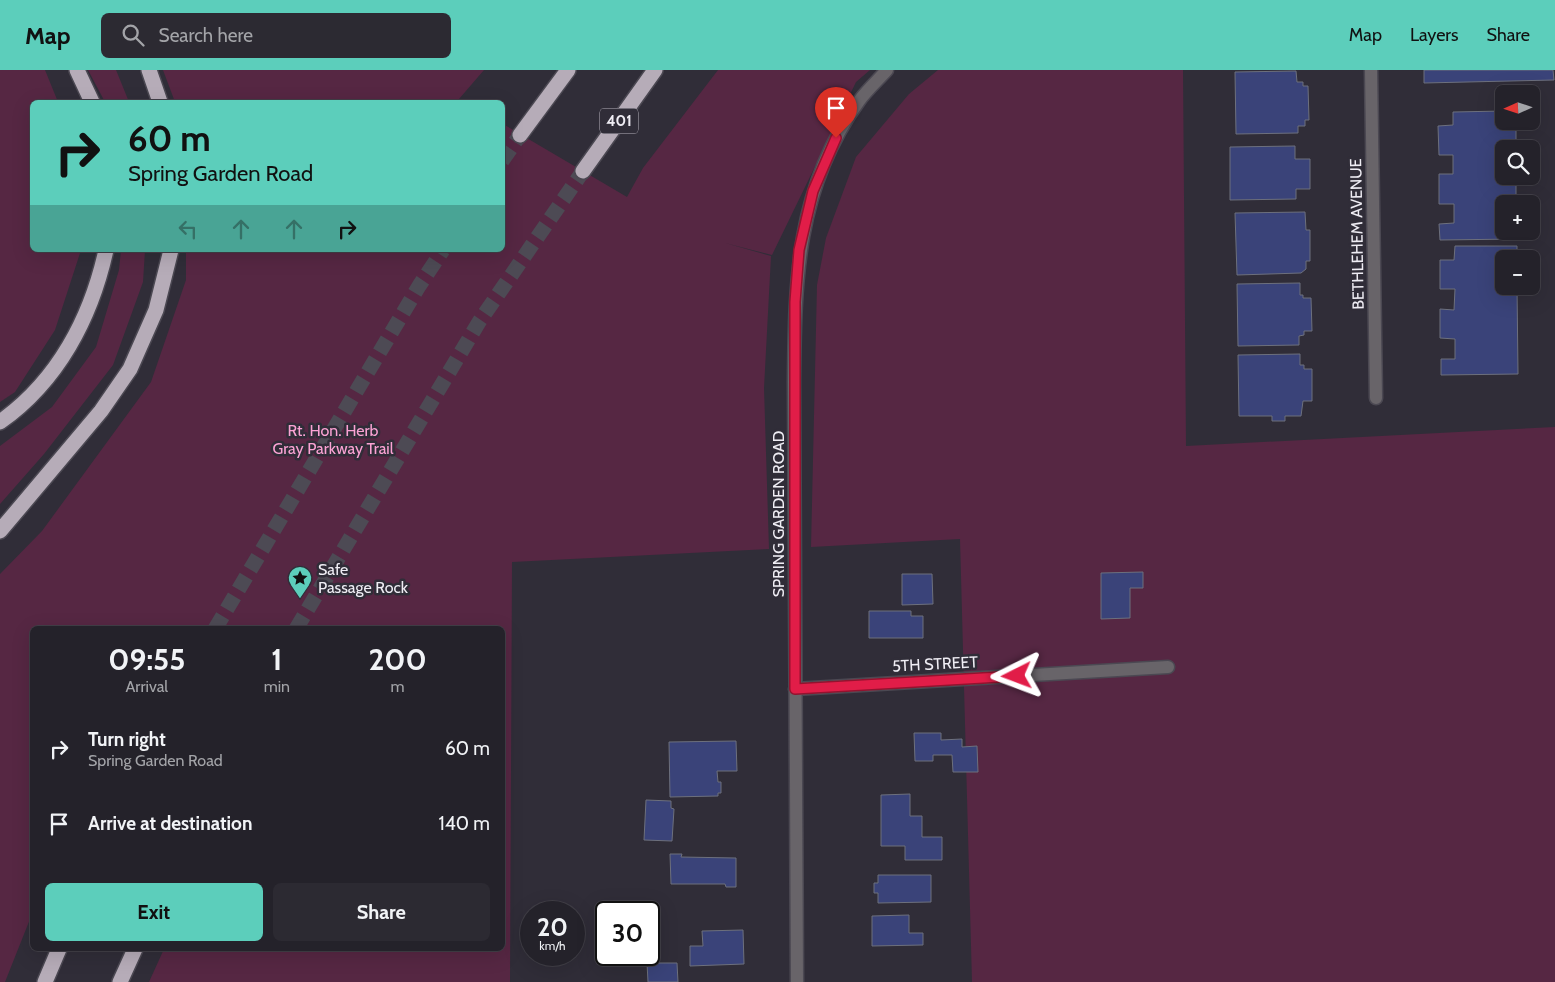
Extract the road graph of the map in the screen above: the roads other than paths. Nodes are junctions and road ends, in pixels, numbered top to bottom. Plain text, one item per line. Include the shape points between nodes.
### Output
1 (77, 70) edge
2 (149, 70) edge
3 (568, 70) edge
4 (654, 70) edge
5 (887, 70) edge
6 (1371, 70) edge
7 (91, 100) edge
8 (159, 100) edge
9 (520, 135) tunnel mouth
10 (583, 171) tunnel mouth
11 (106, 252) edge
12 (170, 252) edge
13 (1376, 398) dead end
14 (0, 422) edge
15 (0, 531) edge
16 (1168, 667) dead end
17 (795, 689) junction
18 (58, 951) edge
19 (134, 951) edge
20 (45, 982) edge
21 (120, 982) edge
22 (797, 982) edge

1 - 7 highway
2 - 8 highway
3 - 9 highway
4 - 10 highway, 401
5 - 17 street, SPRING GARDEN ROAD via 859,100 836,138 813,191 799,250 794,382
6 - 13 street, BETHLEHEM AVENUE
11 - 14 highway via 87,313 66,352 41,386
12 - 15 highway via 156,310 130,369 101,412
16 - 17 street, 5TH STREET
17 - 22 street, SPRING GARDEN ROAD
18 - 20 highway
19 - 21 highway

